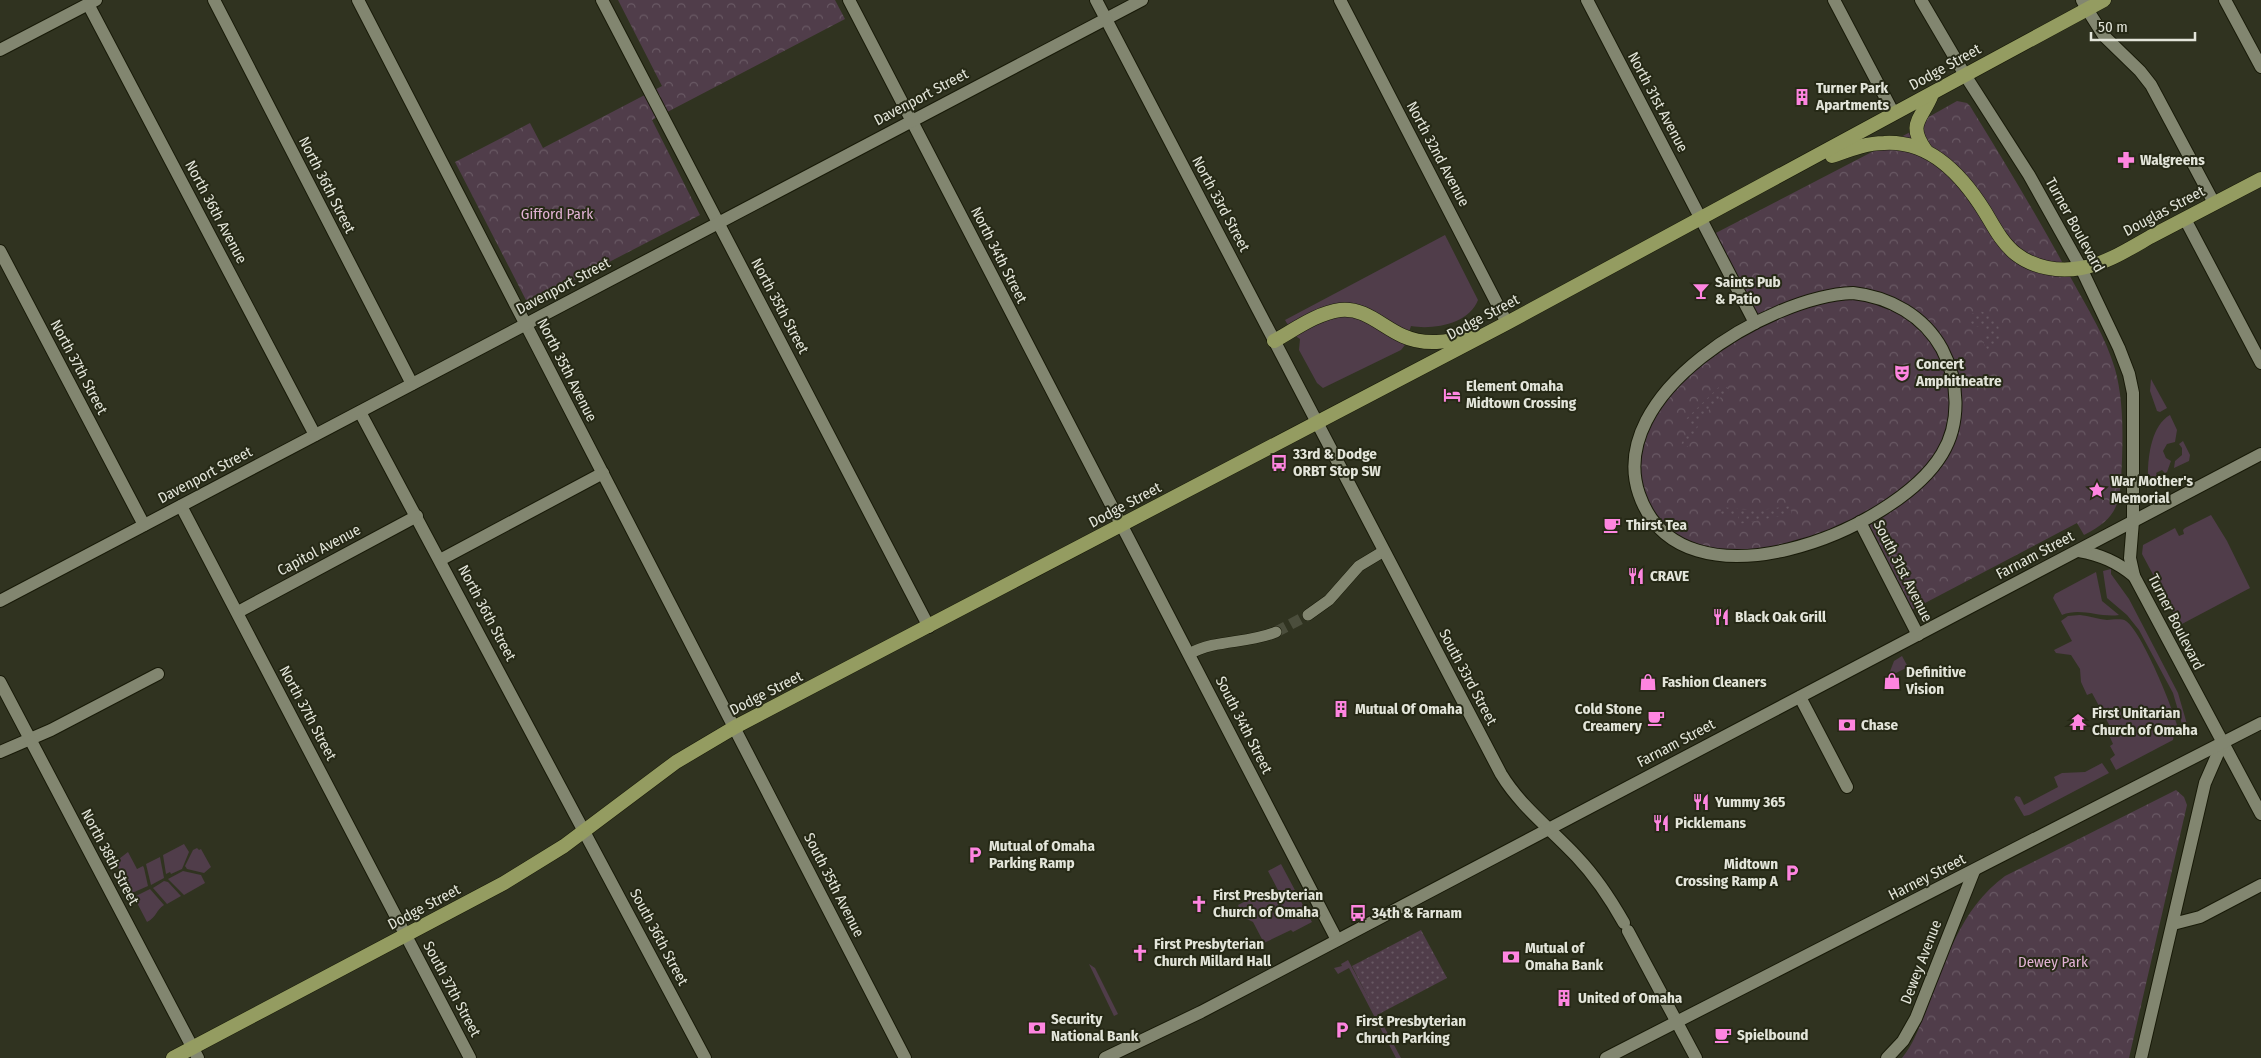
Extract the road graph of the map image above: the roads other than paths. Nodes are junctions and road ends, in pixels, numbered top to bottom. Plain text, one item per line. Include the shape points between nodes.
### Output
1 (214, 0) edge
2 (358, 0) edge
3 (602, 0) edge
4 (849, 0) edge
5 (1096, 0) edge
6 (1142, 0) edge
7 (1340, 0) edge
8 (1587, 0) edge
9 (1834, 0) edge
10 (1921, 0) edge
11 (2104, 0) edge
12 (2225, 0) edge
13 (92, 2) edge
14 (2084, 5) edge
15 (1106, 19) junction
16 (0, 50) edge
17 (2261, 67) edge
18 (1964, 75) junction
19 (1932, 93) junction
20 (1894, 114) junction
21 (911, 121) junction
22 (1926, 151) junction
23 (1794, 169) junction
24 (2261, 178) edge
25 (2214, 203) junction
26 (1701, 219) junction
27 (2185, 219) junction
28 (718, 223) junction
29 (0, 251) edge
30 (2081, 268) junction
31 (1507, 322) junction
32 (1755, 323) junction
33 (526, 324) junction
34 (1491, 331) junction
35 (1274, 341) junction
36 (2261, 363) edge
37 (412, 384) junction
38 (360, 412) junction
39 (1317, 423) junction
40 (315, 435) junction
41 (2261, 454) edge
42 (603, 473) junction
43 (181, 506) junction
44 (416, 516) junction
45 (2133, 521) junction
46 (1860, 522) junction
47 (1122, 524) junction
48 (144, 525) junction
49 (1384, 551) junction
50 (2079, 551) junction
51 (440, 560) junction
52 (2134, 576) junction
53 (0, 602) edge
54 (238, 612) junction
55 (1308, 615) tunnel mouth
56 (929, 627) junction
57 (1276, 632) tunnel mouth
58 (1918, 635) junction
59 (1189, 654) junction
60 (158, 674) dead end
61 (0, 682) edge
62 (1800, 697) junction
63 (2261, 723) edge
64 (735, 727) junction
65 (29, 739) junction
66 (2222, 744) junction
67 (0, 752) edge
68 (1845, 783) dead end
69 (2261, 814) edge
70 (1548, 829) junction
71 (584, 830) junction
72 (1974, 871) junction
73 (2261, 885) edge
74 (2173, 924) junction
75 (406, 935) junction
76 (1337, 940) junction
77 (1676, 1021) junction
78 (196, 1053) edge
79 (173, 1058) edge
80 (470, 1058) edge
81 (705, 1058) edge
82 (906, 1058) edge
83 (1105, 1058) edge
84 (1606, 1058) edge
85 (1696, 1058) edge
86 (1887, 1058) edge
87 (2141, 1058) edge

1 - 37 street, North 36th Street
2 - 33 street, North 35th Avenue
3 - 28 street, North 35th Street
4 - 21 street, North 34th Street
5 - 15 street, North 33rd Street
6 - 15 street, Davenport Street
7 - 31 street, North 32nd Avenue
8 - 26 street, North 31st Avenue
9 - 20 street
10 - 18 street, Turner Boulevard
11 - 14 highway, Dodge Street
12 - 17 street
13 - 16 street
13 - 40 street, North 36th Avenue
14 - 18 highway, Dodge Street
14 - 25 street via 2098,29 2151,86
15 - 21 street, Davenport Street
15 - 35 street, North 33rd Street
18 - 19 highway, Dodge Street
18 - 30 street, Turner Boulevard via 2029,175
19 - 20 highway, Dodge Street
19 - 22 highway via 1915,128
20 - 23 highway, Dodge Street
21 - 28 street, Davenport Street
21 - 47 street, North 34th Street
22 - 23 highway via 1907,145 1881,143
22 - 30 highway, Douglas Street via 1960,177 2001,238 2016,254 2046,268
23 - 26 highway, Dodge Street
24 - 25 highway, Douglas Street
25 - 27 highway, Douglas Street
26 - 31 highway, Dodge Street
26 - 32 street
27 - 30 highway, Douglas Street via 2110,258
27 - 36 street
28 - 33 street, Davenport Street
28 - 56 street, North 35th Street
29 - 48 street, North 37th Street
30 - 45 street, Turner Boulevard via 2131,381
31 - 34 highway, Dodge Street
32 - 46 street via 1811,300 1837,294 1861,294 1891,302 1911,314 1933,334 1943,350 1951,371 1955,405 1952,429 1944,450 1931,469 1912,487
32 - 46 street via 1702,358 1650,412 1637,442 1634,462 1636,483 1645,508 1659,527 1680,544 1722,556 1756,555 1800,546
33 - 37 street, Davenport Street
33 - 42 street, North 35th Avenue
34 - 35 highway via 1456,340 1429,342 1404,337 1360,312 1339,310
34 - 39 highway, Dodge Street
35 - 39 street, North 33rd Street
37 - 38 street, Davenport Street
38 - 40 street, Davenport Street
38 - 44 street, North 36th Street
39 - 47 highway, Dodge Street
39 - 49 street, South 33rd Street
40 - 43 street, Davenport Street
41 - 45 street, Farnam Street
42 - 51 street
42 - 64 street, North 35th Avenue
43 - 48 street, Davenport Street
43 - 54 street, North 37th Street
44 - 51 street, North 36th Street
44 - 54 street, Capitol Avenue
45 - 50 street, Farnam Street
45 - 52 street, Turner Boulevard via 2130,558
46 - 58 street, South 31st Avenue
47 - 56 highway, Dodge Street
47 - 59 street, South 34th Street
48 - 53 street, Davenport Street
49 - 55 street via 1358,566 1329,600
49 - 70 street, South 33rd Street via 1505,781
50 - 52 street via 2106,558
50 - 58 street, Farnam Street
51 - 71 street, North 36th Street
52 - 66 street, Turner Boulevard
54 - 75 street, North 37th Street
56 - 64 highway, Dodge Street
57 - 59 street via 1247,641 1211,644
58 - 62 street, Farnam Street
59 - 76 street, South 34th Street
60 - 65 street
61 - 65 street, North 38th Street
62 - 68 street
62 - 70 street, Farnam Street
63 - 66 street, Harney Street
64 - 71 highway, Dodge Street via 660,773
64 - 82 street, South 35th Avenue
65 - 67 street
65 - 78 street, North 38th Street
66 - 69 street, Turner Boulevard
66 - 72 street, Harney Street
66 - 74 street via 2205,784
70 - 76 street, Farnam Street
70 - 77 street, South 33rd Street via 1585,866 1604,891
71 - 75 highway, Dodge Street via 511,879
71 - 81 street, South 36th Street
72 - 77 street, Harney Street
72 - 86 street, Dewey Avenue via 1916,1018 1903,1041
73 - 74 street via 2200,917
74 - 87 street
75 - 78 highway, Dodge Street
75 - 80 street, South 37th Street
76 - 83 street, Farnam Street via 1202,1012
77 - 84 street, Harney Street
77 - 85 street, South 33rd Street
78 - 79 highway, Dodge Street

